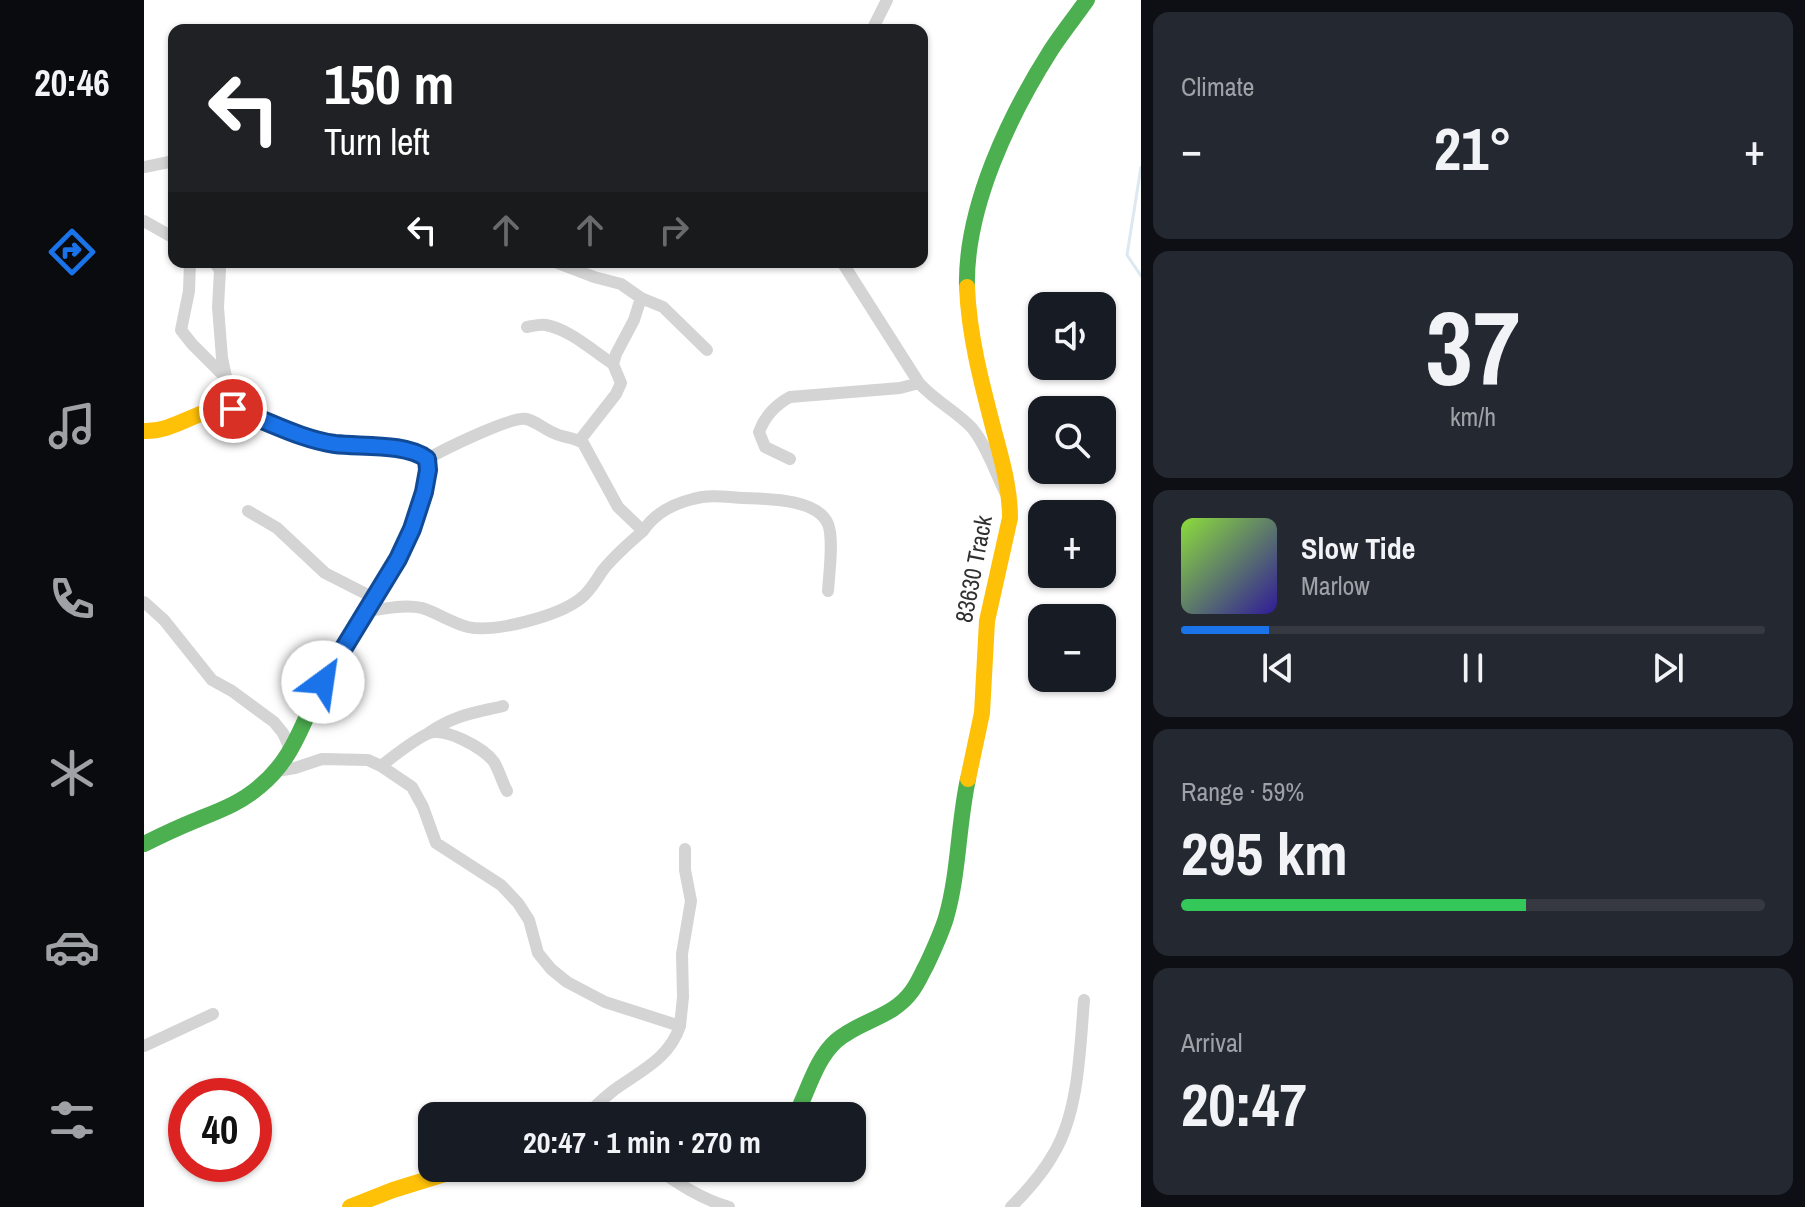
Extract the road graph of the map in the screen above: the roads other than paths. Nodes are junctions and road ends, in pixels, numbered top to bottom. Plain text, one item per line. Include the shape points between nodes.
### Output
1 (887, 0) edge
2 (1087, 0) edge
3 (875, 24) edge
4 (168, 162) edge
5 (144, 167) edge
6 (144, 221) edge
7 (168, 235) edge
8 (190, 268) edge
9 (218, 268) edge
10 (571, 268) edge
11 (846, 268) edge
12 (641, 298) junction
13 (527, 327) dead end
14 (707, 350) dead end
15 (613, 364) junction
16 (225, 377) junction
17 (919, 383) junction
18 (233, 409) junction
19 (144, 431) edge
20 (580, 440) junction
21 (427, 459) junction
22 (790, 459) dead end
23 (1010, 502) junction
24 (248, 511) dead end
25 (643, 531) junction
26 (828, 591) dead end
27 (144, 602) edge
28 (370, 605) junction
29 (503, 706) dead end
30 (430, 732) junction
31 (289, 755) junction
32 (381, 766) junction
33 (277, 771) junction
34 (507, 791) dead end
35 (144, 844) edge
36 (685, 849) dead end
37 (1084, 1000) dead end
38 (213, 1014) dead end
39 (680, 1026) junction
40 (144, 1046) edge
41 (602, 1102) edge
42 (802, 1102) edge
43 (419, 1182) edge
44 (675, 1182) edge
45 (350, 1207) edge
46 (729, 1207) edge
47 (1011, 1207) edge

1 - 3 street
2 - 23 street, 83630 Track via 1046,58 1021,106 994,164 969,245 973,340
4 - 5 street
6 - 7 street
8 - 16 street via 181,330
9 - 16 street
10 - 12 street via 621,284
11 - 17 street
12 - 14 street via 663,307
12 - 15 street
13 - 15 street via 560,330
15 - 20 street via 621,383
16 - 18 street
17 - 22 street via 781,402 767,414 759,432 765,447
17 - 23 street via 973,430
18 - 19 street via 204,412 164,432
18 - 21 street via 312,439 407,450
20 - 21 street via 518,418
20 - 25 street via 618,507
21 - 28 street via 412,529
23 - 42 street, 83630 Track via 987,621 982,713 962,807 952,890 938,941 899,1007 835,1042 815,1070
24 - 28 street via 277,528 325,573
25 - 26 street via 663,510 702,497 801,505 828,524
25 - 28 street via 581,599 539,618 470,627 420,608
27 - 31 street via 212,680 274,722
28 - 31 street via 323,682
29 - 30 street via 461,715
30 - 32 street
30 - 34 street via 479,748 494,762
31 - 33 street
32 - 33 street via 368,760 322,759
32 - 39 street via 412,787 436,843 501,885 518,903 538,953 559,976 605,1002
33 - 35 street via 233,806
36 - 39 street via 691,901 682,954
37 - 47 street via 1078,1079 1063,1136
38 - 40 street
39 - 41 street via 676,1040 657,1061
43 - 45 street
44 - 46 street

